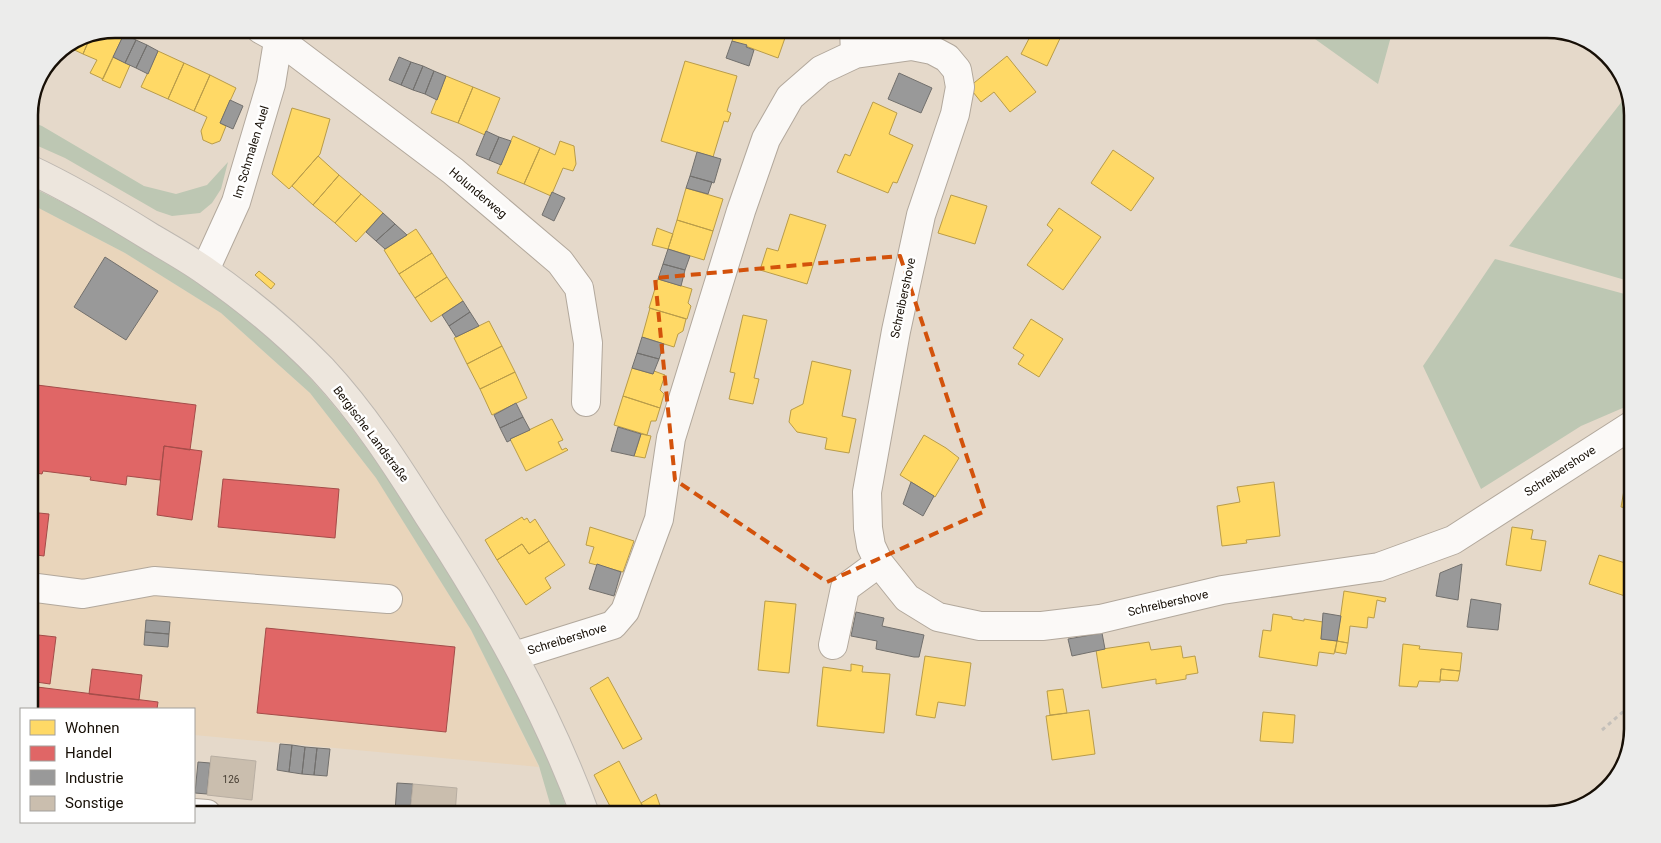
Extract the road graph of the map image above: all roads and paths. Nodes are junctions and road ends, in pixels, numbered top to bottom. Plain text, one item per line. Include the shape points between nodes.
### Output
1 (273, 38) edge
2 (281, 38) edge
3 (851, 38) edge
4 (865, 38) edge
5 (38, 174) edge
6 (205, 270) junction
7 (586, 402) dead end
8 (1624, 430) edge
9 (879, 563) junction
10 (38, 588) edge
11 (388, 598) dead end
12 (833, 645) dead end
13 (514, 656) junction
14 (1624, 711) edge
15 (1602, 730) dead end
16 (582, 806) edge

1 - 6 street, Im Schmalen Auel via 271,84 236,202
2 - 7 street, Holunderweg via 453,171 560,262 579,288 588,343
3 - 13 street, Schreibershove via 790,96 766,139 671,438 659,519 625,611 613,625
4 - 9 street, Schreibershove via 932,50 947,58 957,70 960,87 921,215 867,492 868,528
5 - 6 main road, Bergische Landstraße via 105,208
6 - 13 main road, Bergische Landstraße via 287,335 347,399 401,472 457,558
8 - 9 street, Schreibershove via 1453,540 1379,567 1222,590 1100,619 1042,626 980,626 938,617 907,598
9 - 12 street via 845,588
10 - 11 street via 83,594 154,582
13 - 16 main road, Bergische Landstraße
14 - 15 path

